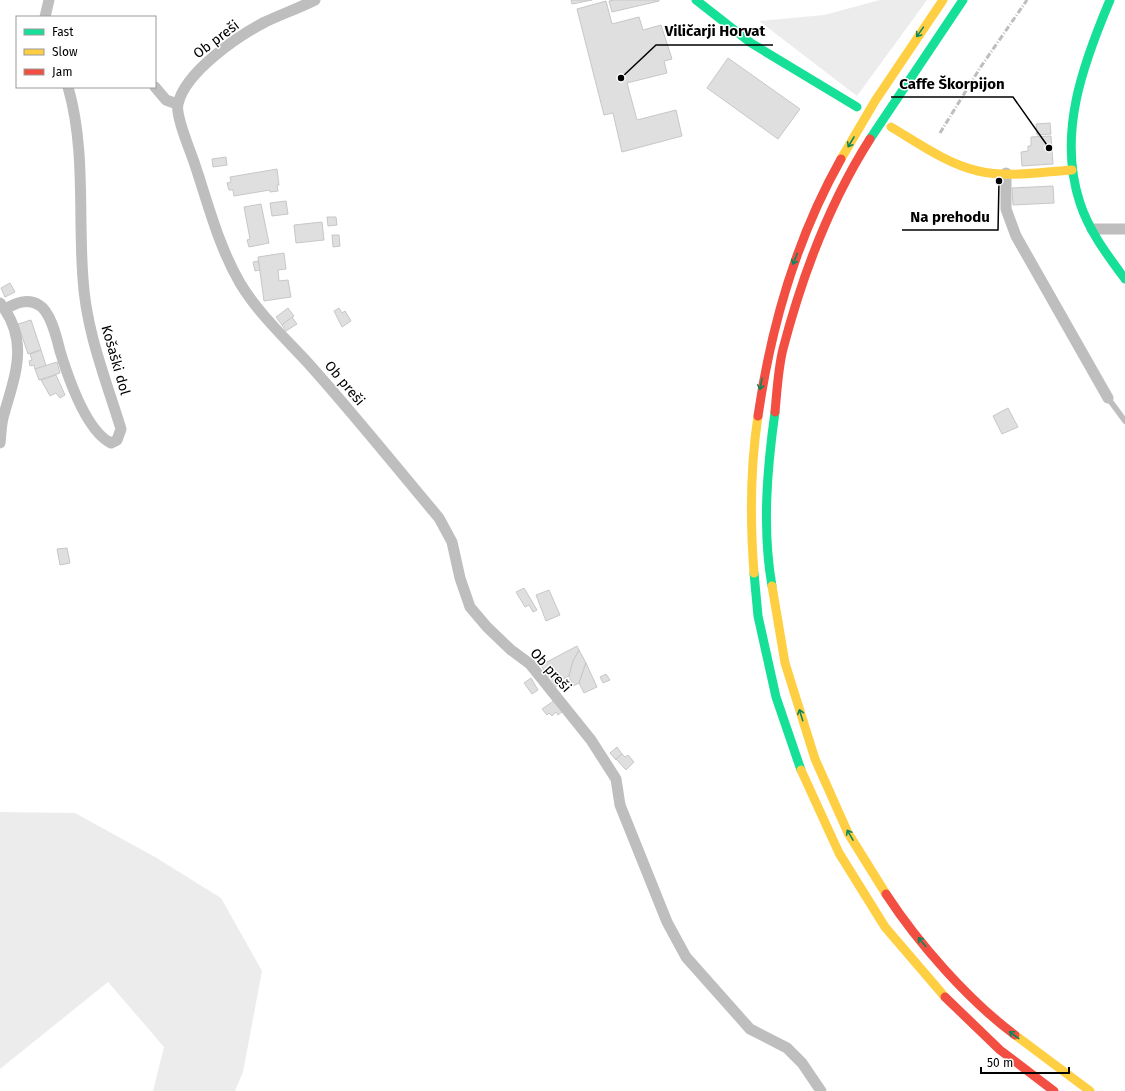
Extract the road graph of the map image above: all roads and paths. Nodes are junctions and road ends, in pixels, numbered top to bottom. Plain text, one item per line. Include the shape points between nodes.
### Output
1 (49, 0) edge
2 (315, 0) edge
3 (696, 0) edge
4 (942, 0) edge
5 (963, 0) edge
6 (1110, 0) edge
7 (45, 16) edge
8 (68, 88) edge
9 (156, 88) edge
10 (177, 104) junction
11 (857, 107) dead end
12 (891, 127) dead end
13 (1072, 170) junction
14 (1006, 173) junction
15 (1092, 229) junction
16 (1125, 230) edge
17 (1125, 279) edge
18 (3, 306) edge
19 (1108, 398) joint
20 (1125, 421) edge
21 (0, 443) edge
22 (811, 1075) junction
23 (812, 1091) edge
24 (821, 1091) edge
25 (1054, 1091) edge
26 (1090, 1091) edge

1 - 7 street
2 - 10 street, Ob preši via 264,23 220,51 200,68 185,86
3 - 11 main road via 751,43
4 -> 25 main road via 887,81 838,164 814,212 787,280 769,346 758,403 751,461 750,539 756,597 768,666 784,727 798,766 842,858 886,929 938,990 987,1038
26 -> 5 main road via 1000,1024 952,977 901,917 848,833 815,759 785,663 768,559 768,462 783,350 809,265 840,193 868,143
6 - 13 main road via 1082,76 1072,115
8 - 18 street, Košaški dol via 77,124 83,281 94,343 120,429 117,440 111,443 103,439 92,424 65,367 51,322 41,306 28,301
9 - 10 street via 166,100
10 - 22 street, Ob preši via 183,131 220,242 250,298 440,518 452,542 470,607 511,650 530,664 591,740 616,778 620,805 667,922 686,956 750,1029 787,1048
12 - 14 main road via 924,147 968,168
13 - 14 main road
13 - 15 main road via 1079,202
14 - 19 street via 1006,209 1016,236
15 - 16 street
15 - 17 main road via 1106,254
18 - 21 street via 17,339 19,360 3,419
19 - 20 lane
22 - 23 street
22 - 24 street, Ob preši

